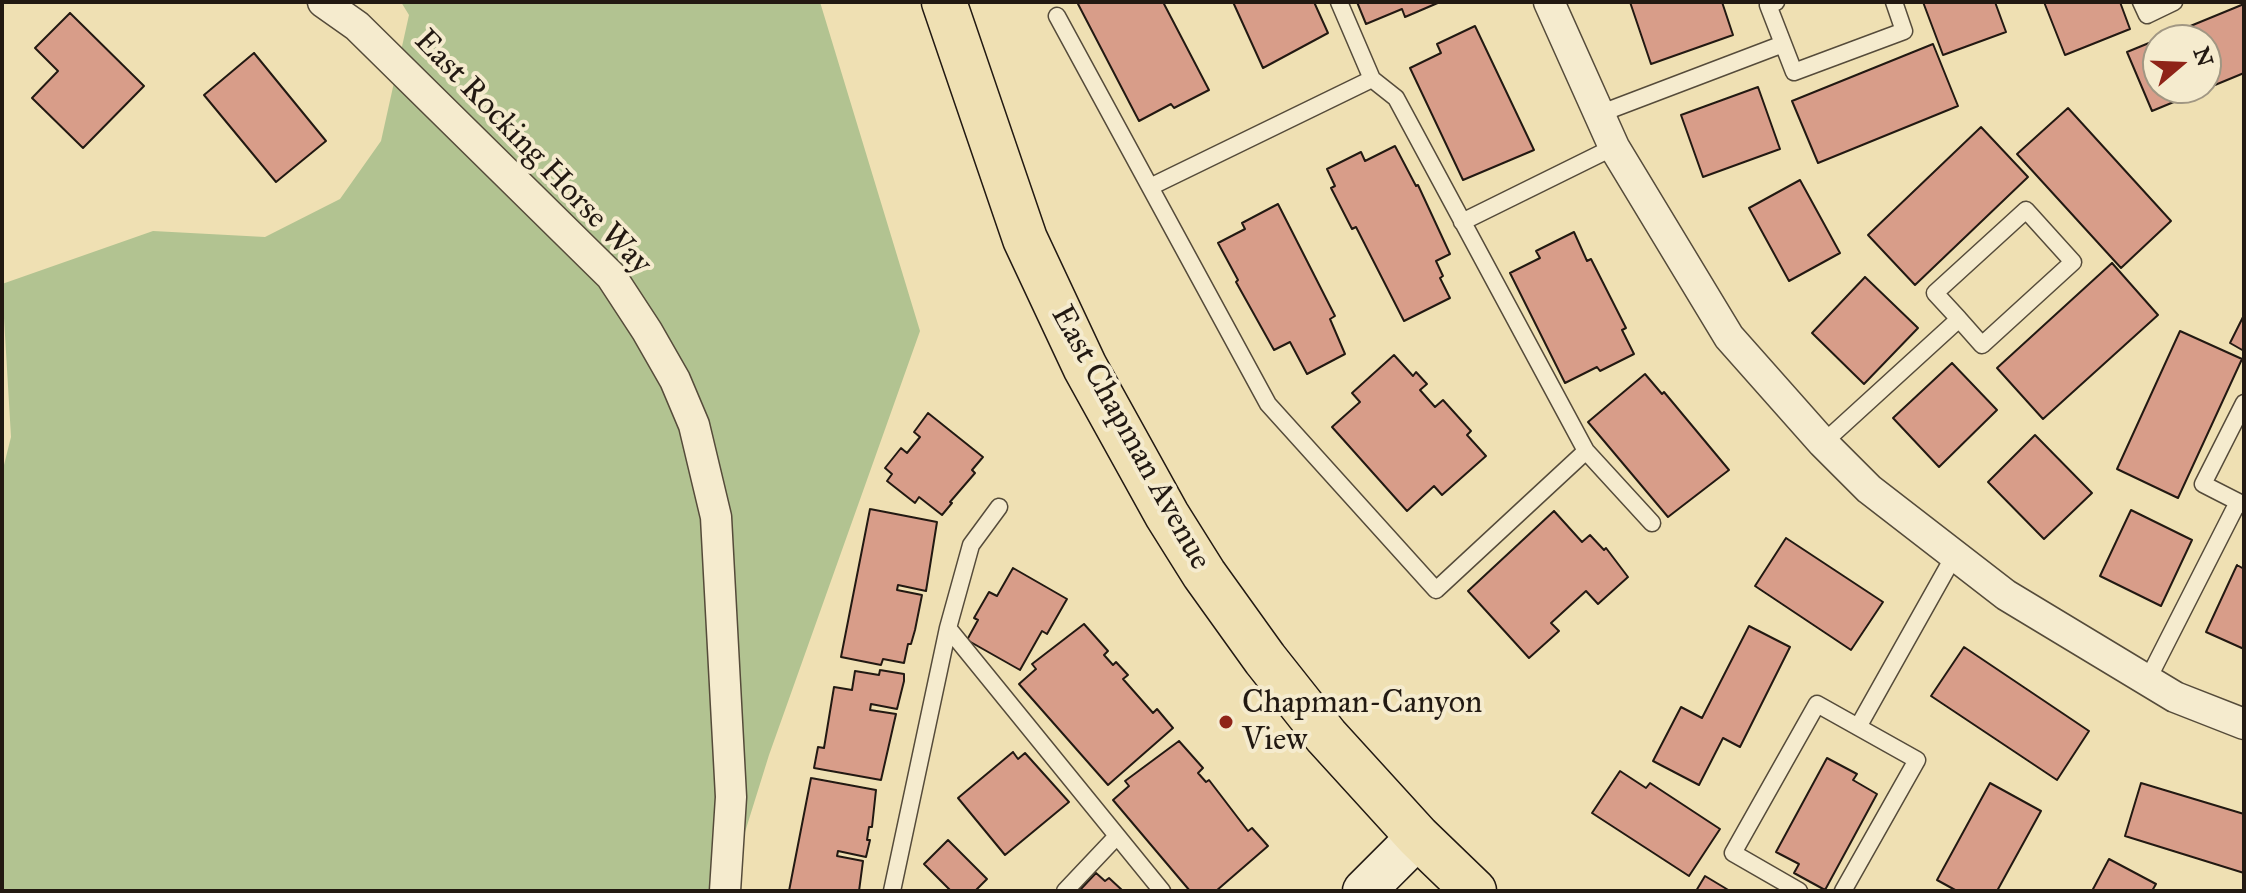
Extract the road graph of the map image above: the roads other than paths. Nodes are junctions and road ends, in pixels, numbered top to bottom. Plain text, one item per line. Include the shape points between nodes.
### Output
1 (323, 2) edge
2 (944, 2) edge
3 (1339, 2) edge
4 (1549, 2) edge
5 (1776, 2) edge
6 (1894, 2) edge
7 (2141, 2) edge
8 (2174, 2) edge
9 (1057, 16) dead end
10 (1783, 44) junction
11 (1372, 79) junction
12 (1599, 114) junction
13 (1614, 147) junction
14 (1150, 187) junction
15 (1462, 222) junction
16 (1959, 319) junction
17 (2244, 403) edge
18 (1823, 443) junction
19 (1586, 451) junction
20 (2241, 504) edge
21 (999, 507) dead end
22 (1652, 523) dead end
23 (1954, 556) junction
24 (948, 628) junction
25 (2147, 681) junction
26 (2244, 724) edge
27 (1858, 727) junction
28 (1117, 836) junction
29 (1418, 837) junction
30 (725, 891) edge
31 (892, 891) edge
32 (1065, 891) edge
33 (1162, 891) edge
34 (1364, 891) edge
35 (1474, 891) edge
36 (1799, 891) edge
37 (1843, 891) edge

1 - 30 street, East Rocking Horse Way via 357,26 611,276 675,380 694,425 716,517 731,797
2 - 29 main road, East Chapman Avenue via 1025,239 1123,441 1204,574 1265,659
3 - 11 lane
4 - 12 street
5 - 10 lane via 1768,5
6 - 10 lane via 1904,31 1849,52 1794,72
7 - 8 lane via 2147,15
9 - 14 lane
10 - 12 lane
11 - 14 lane
11 - 15 lane via 1396,98
12 - 13 street
13 - 15 lane
13 - 18 street via 1729,337
14 - 19 lane via 1268,404 1436,590
15 - 19 lane
16 - 16 lane via 1982,345 2073,262 2026,210 1935,293
16 - 18 lane
17 - 20 lane via 2203,484
18 - 23 street via 1869,489
19 - 22 lane
20 - 25 lane
21 - 24 lane via 971,545
23 - 25 street via 2006,595
23 - 27 lane
24 - 28 lane
24 - 31 lane
25 - 26 street
27 - 36 lane via 1817,704 1733,853
27 - 37 lane via 1917,760
28 - 32 lane
28 - 33 lane
29 - 34 street
29 - 35 main road, East Chapman Avenue

